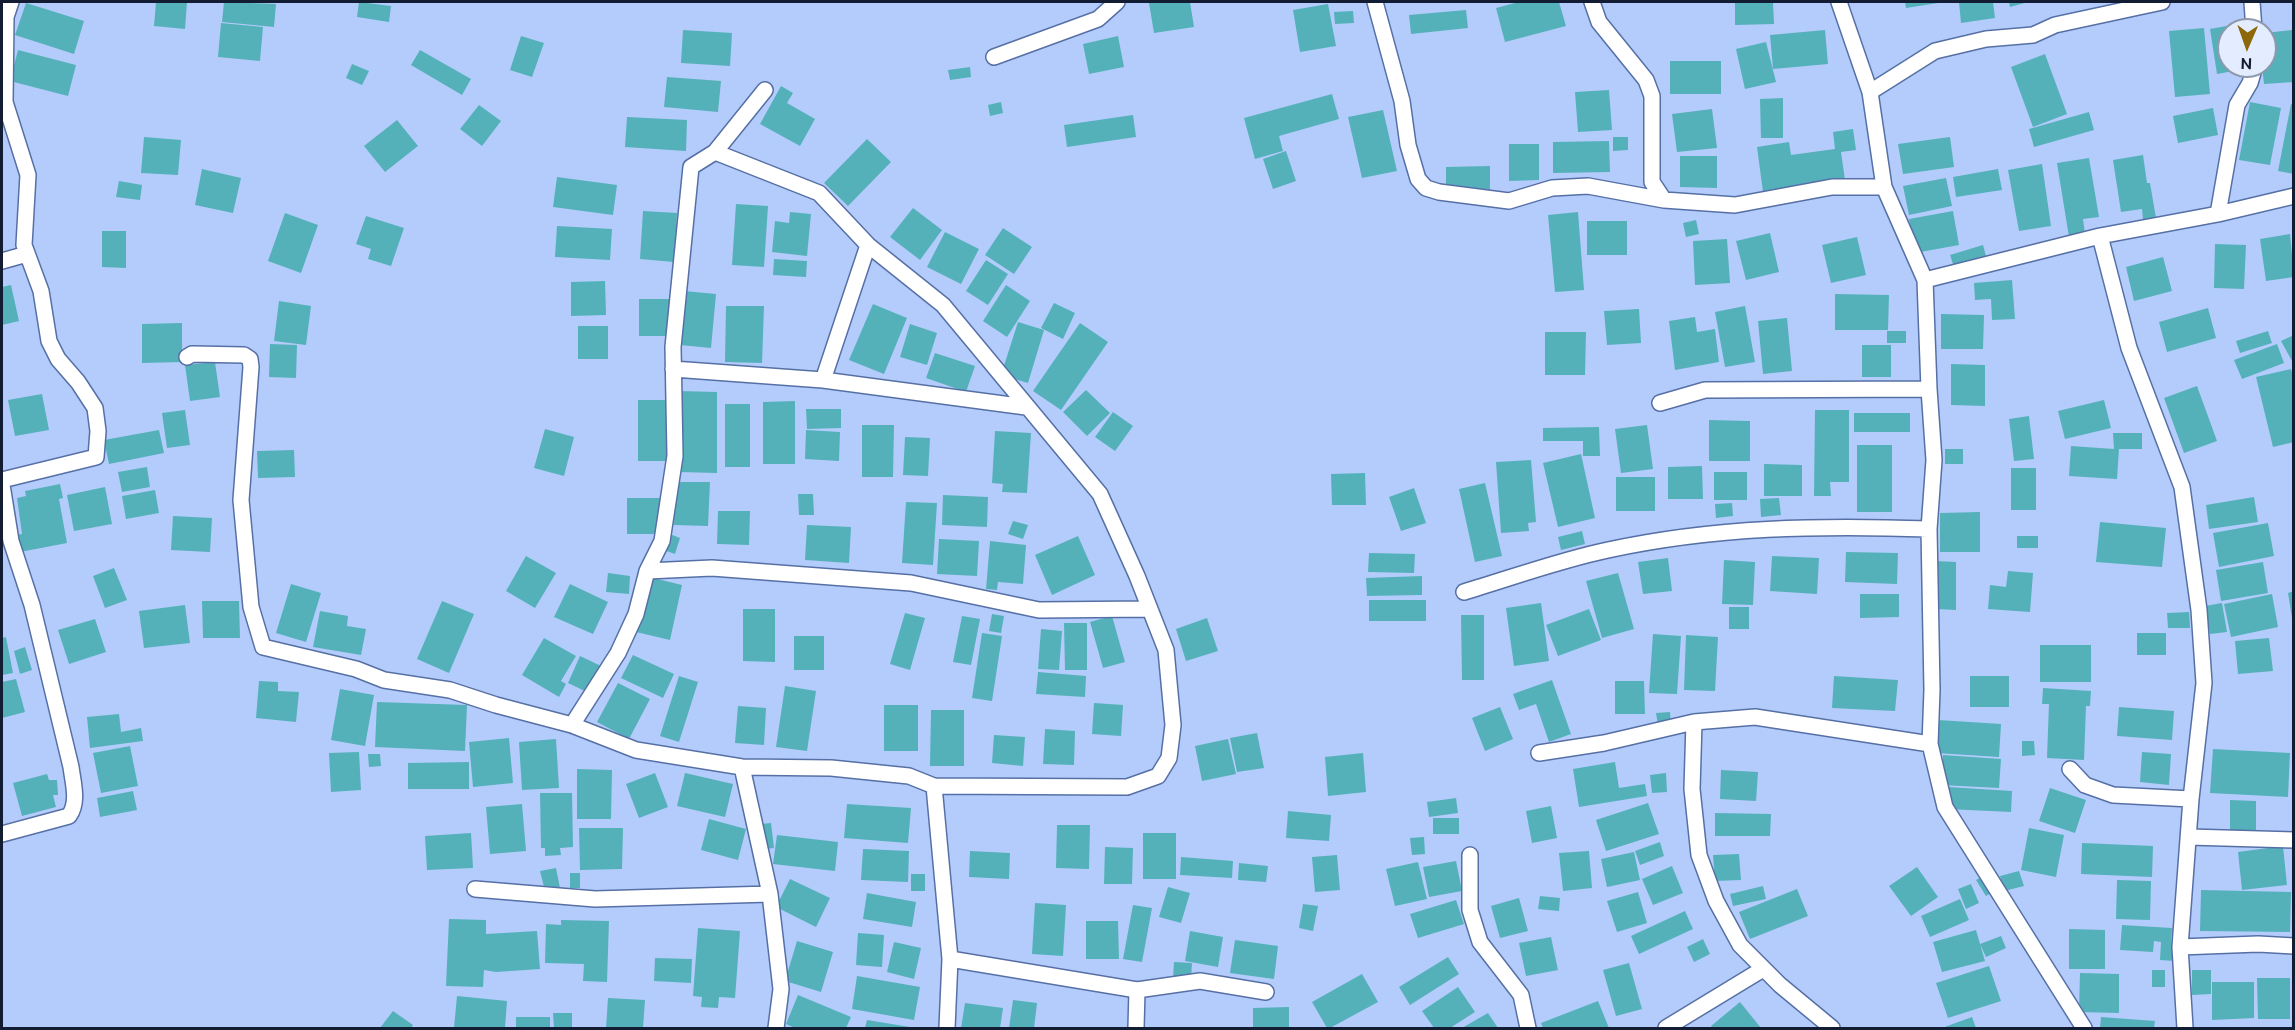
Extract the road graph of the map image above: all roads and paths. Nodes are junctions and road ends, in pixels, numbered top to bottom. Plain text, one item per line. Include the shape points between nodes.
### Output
1 (11, 2) edge
2 (1117, 2) edge
3 (1375, 2) edge
4 (1592, 2) edge
5 (1839, 2) edge
6 (2162, 2) edge
7 (2252, 2) edge
8 (2253, 18) edge
9 (994, 57) dead end
10 (2251, 78) edge
11 (765, 90) dead end
12 (1870, 92) junction
13 (716, 152) junction
14 (1884, 187) junction
15 (2294, 196) edge
16 (1664, 200) junction
17 (2218, 213) junction
18 (2100, 236) junction
19 (868, 245) junction
20 (27, 254) junction
21 (2, 261) edge
22 (1925, 280) junction
23 (187, 357) dead end
24 (673, 369) junction
25 (823, 380) junction
26 (1929, 389) junction
27 (1660, 403) dead end
28 (1026, 407) junction
29 (2, 480) edge
30 (2, 485) edge
31 (1929, 529) junction
32 (648, 571) junction
33 (1464, 592) dead end
34 (1150, 609) junction
35 (1694, 722) junction
36 (572, 725) junction
37 (1930, 744) junction
38 (1539, 753) dead end
39 (742, 766) junction
40 (2070, 769) dead end
41 (934, 786) junction
42 (2191, 799) junction
43 (2, 834) edge
44 (2189, 837) junction
45 (2294, 840) edge
46 (1470, 855) dead end
47 (475, 889) dead end
48 (770, 894) junction
49 (2180, 946) junction
50 (2294, 946) edge
51 (950, 959) junction
52 (1763, 969) junction
53 (1137, 990) junction
54 (1266, 992) dead end
55 (776, 1029) edge
56 (947, 1029) edge
57 (1136, 1029) edge
58 (1527, 1029) edge
59 (1666, 1029) edge
60 (1832, 1029) edge
61 (2084, 1029) edge
62 (2185, 1029) edge

1 - 20 street via 6,17 4,102 28,175 24,245
2 - 9 street via 1098,19
3 - 16 street via 1402,101 1408,145 1418,179 1426,188 1509,201 1552,188 1588,186
4 - 16 street via 1599,22 1646,80 1652,96 1652,182
5 - 12 street
6 - 12 street via 2055,25 2033,35 1986,39 1935,51
7 - 8 street
10 - 17 street via 2237,105
11 - 13 street
12 - 14 street
13 - 19 street via 819,193
13 - 24 street via 692,167
14 - 16 street via 1832,187 1735,205
14 - 22 street
15 - 17 street
17 - 18 street
18 - 22 street
18 - 42 street via 2129,348 2182,487 2199,610 2204,683
19 - 25 street
19 - 28 street via 943,305
20 - 21 street
20 - 29 street via 41,291 49,341 95,408 96,457
22 - 26 street
23 - 36 street via 244,354 249,359 241,500 251,607 263,647 356,669 384,680 450,690
24 - 25 street
24 - 32 street via 675,456 663,541
25 - 28 street
26 - 27 street via 1705,390
26 - 31 street via 1934,460
28 - 34 street via 1100,494
30 - 43 street via 11,541 32,605 71,767 74,809 69,816
31 - 33 street via 1844,526 1715,532 1606,550
31 - 37 street
32 - 34 street via 712,568 911,583 1039,610
32 - 36 street via 636,614 618,652
34 - 41 street via 1166,650 1173,725 1169,758 1158,776 1128,787
35 - 37 street via 1755,717
35 - 38 street
35 - 52 street via 1692,789 1699,855 1716,901 1740,945
36 - 39 street via 636,750
37 - 61 street via 1944,807
39 - 41 street via 898,774
39 - 48 street
40 - 42 street via 2085,786 2114,795
41 - 51 street
42 - 44 street
44 - 45 street
44 - 49 street
46 - 58 street via 1470,910 1480,942 1521,995
47 - 48 street via 595,898
48 - 55 street via 781,989
49 - 50 street
49 - 62 street
51 - 53 street
51 - 56 street
52 - 59 street
52 - 60 street
53 - 54 street via 1200,981
53 - 57 street

